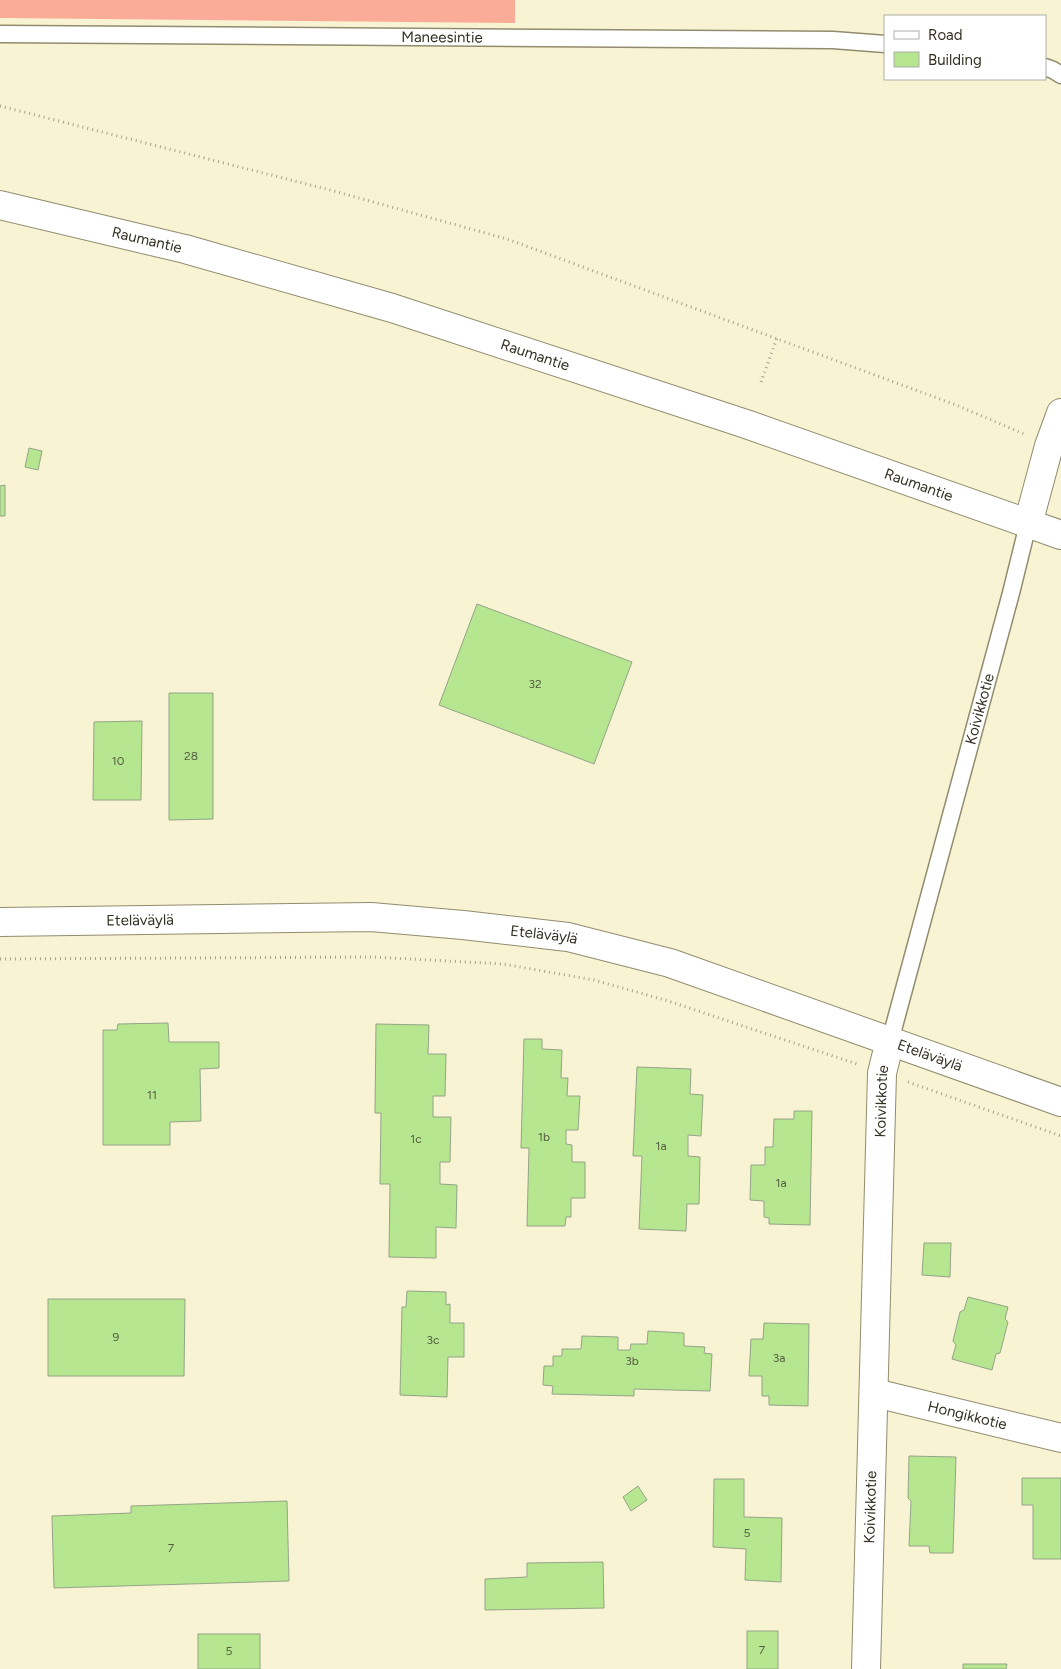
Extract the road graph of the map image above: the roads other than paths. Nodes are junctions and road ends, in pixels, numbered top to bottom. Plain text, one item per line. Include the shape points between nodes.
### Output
1 (0, 34) edge
2 (884, 44) edge
3 (1046, 67) edge
4 (1061, 75) edge
5 (0, 205) edge
6 (1061, 413) edge
7 (1028, 524) junction
8 (1061, 535) edge
9 (0, 922) edge
10 (890, 1041) junction
11 (1061, 1102) edge
12 (875, 1393) junction
13 (1061, 1438) edge
14 (866, 1669) edge

1 - 2 lane, Maneesintie via 833,40
3 - 4 lane
5 - 7 main road, Raumantie via 185,248 392,308 746,424
6 - 7 main road
7 - 8 main road, Raumantie
7 - 10 lane, Koivikkotie
9 - 10 main road, Eteläväylä via 371,917 568,937 670,963
10 - 11 main road, Eteläväylä
10 - 12 main road, Koivikkotie via 882,1072
12 - 13 main road, Hongikkotie
12 - 14 main road, Koivikkotie

